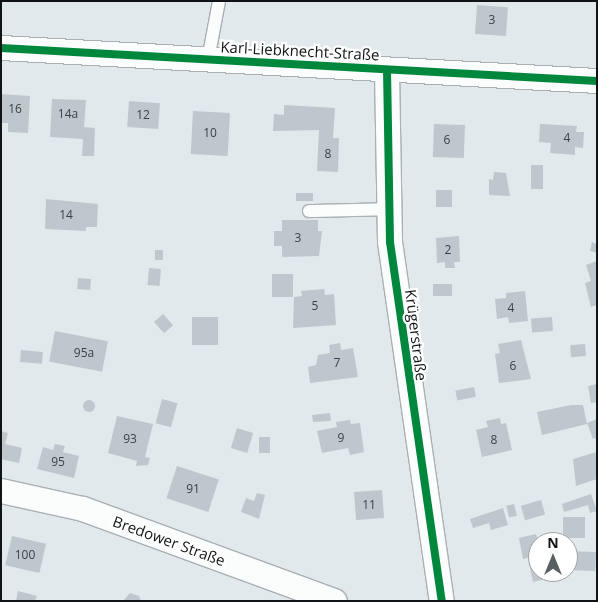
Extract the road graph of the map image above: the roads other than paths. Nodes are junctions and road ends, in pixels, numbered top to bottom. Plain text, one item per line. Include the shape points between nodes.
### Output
1 (219, 1) edge
2 (1, 48) edge
3 (208, 60) junction
4 (388, 70) junction
5 (597, 81) edge
6 (389, 209) junction
7 (309, 211) dead end
8 (1, 491) edge
9 (335, 601) edge
10 (442, 601) edge

1 - 3 lane
2 - 3 street, Karl-Liebknecht-Straße
3 - 4 street, Karl-Liebknecht-Straße
4 - 5 street, Karl-Liebknecht-Straße
4 - 6 street, Krügerstraße
6 - 7 lane
6 - 10 street, Krügerstraße via 390,242 413,417
8 - 9 street, Bredower Straße via 82,509

